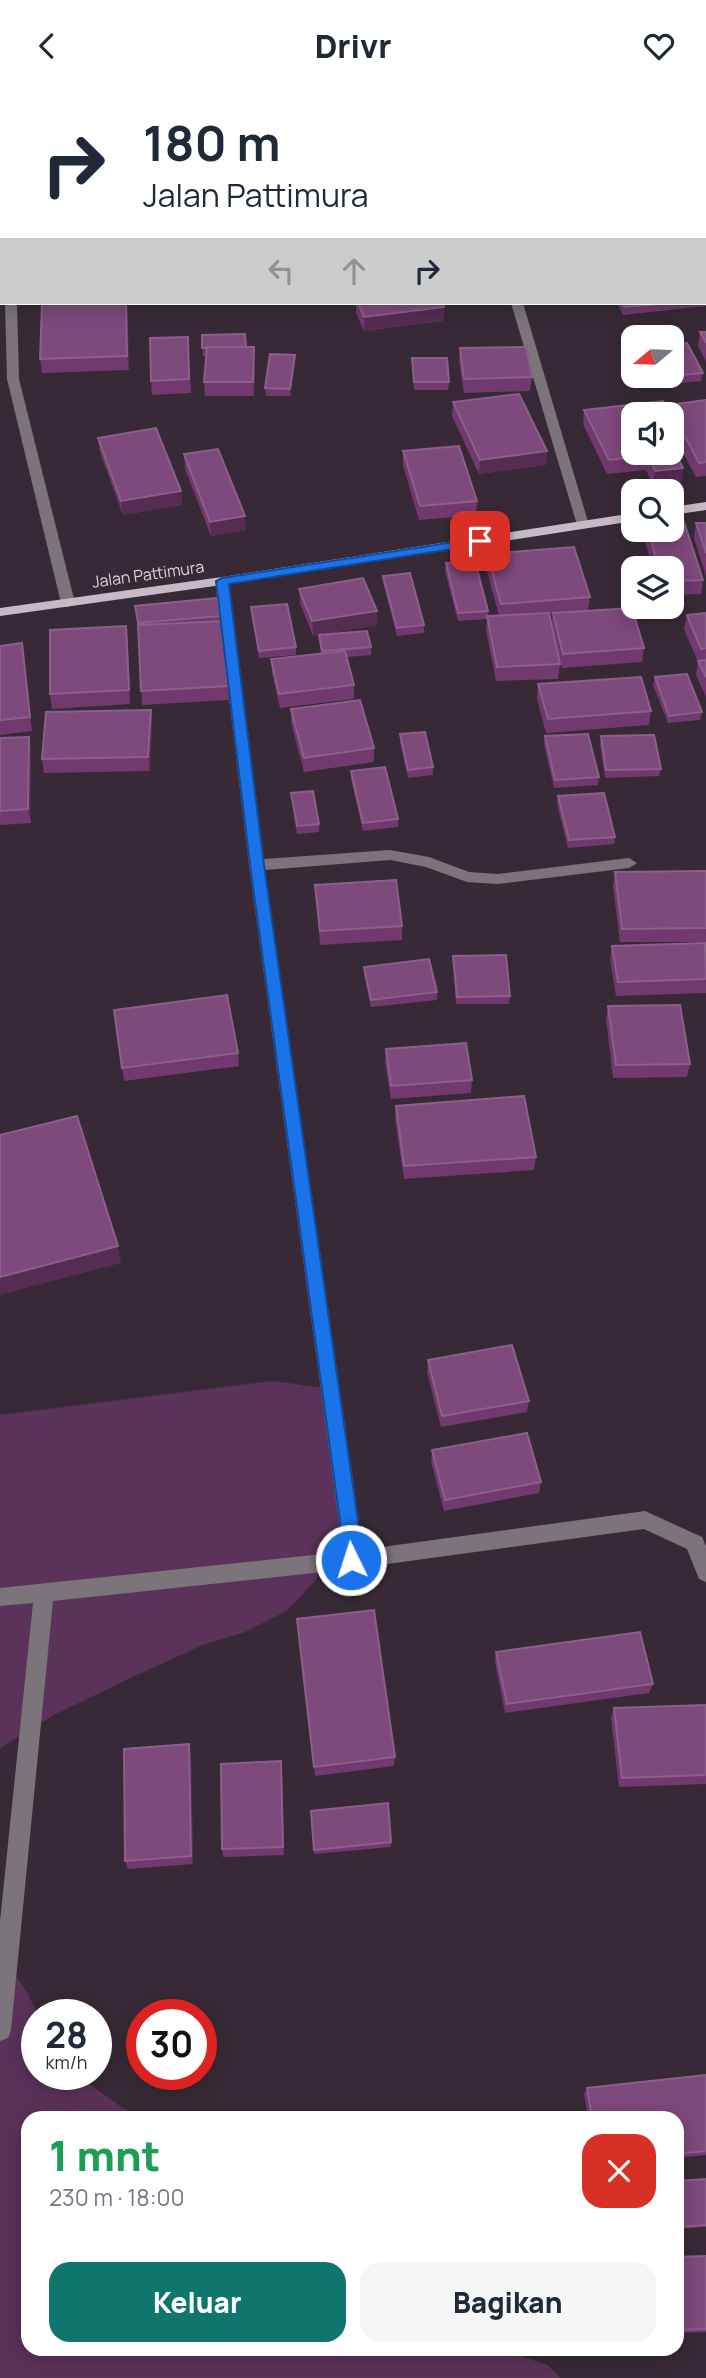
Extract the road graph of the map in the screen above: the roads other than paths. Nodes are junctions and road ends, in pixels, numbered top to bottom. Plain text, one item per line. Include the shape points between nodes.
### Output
1 (11, 305) edge
2 (518, 305) edge
3 (706, 506) edge
4 (684, 510) edge
5 (621, 519) edge
6 (583, 525) junction
7 (222, 581) junction
8 (68, 603) junction
9 (0, 612) edge
10 (629, 863) dead end
11 (257, 865) junction
12 (351, 1560) junction
13 (706, 1573) edge
14 (44, 1594) junction
15 (0, 1597) edge
16 (0, 2030) edge

1 - 8 street via 13,379
2 - 6 street
3 - 4 main road
5 - 6 main road, Jalan Pattimura
6 - 7 main road, Jalan Pattimura
7 - 8 main road, Jalan Pattimura
7 - 11 street
8 - 9 main road, Jalan Pattimura
10 - 11 street via 498,879 467,877 429,862 390,855
11 - 12 street
12 - 13 street via 645,1520 695,1543
12 - 14 street
14 - 15 street
14 - 16 street

